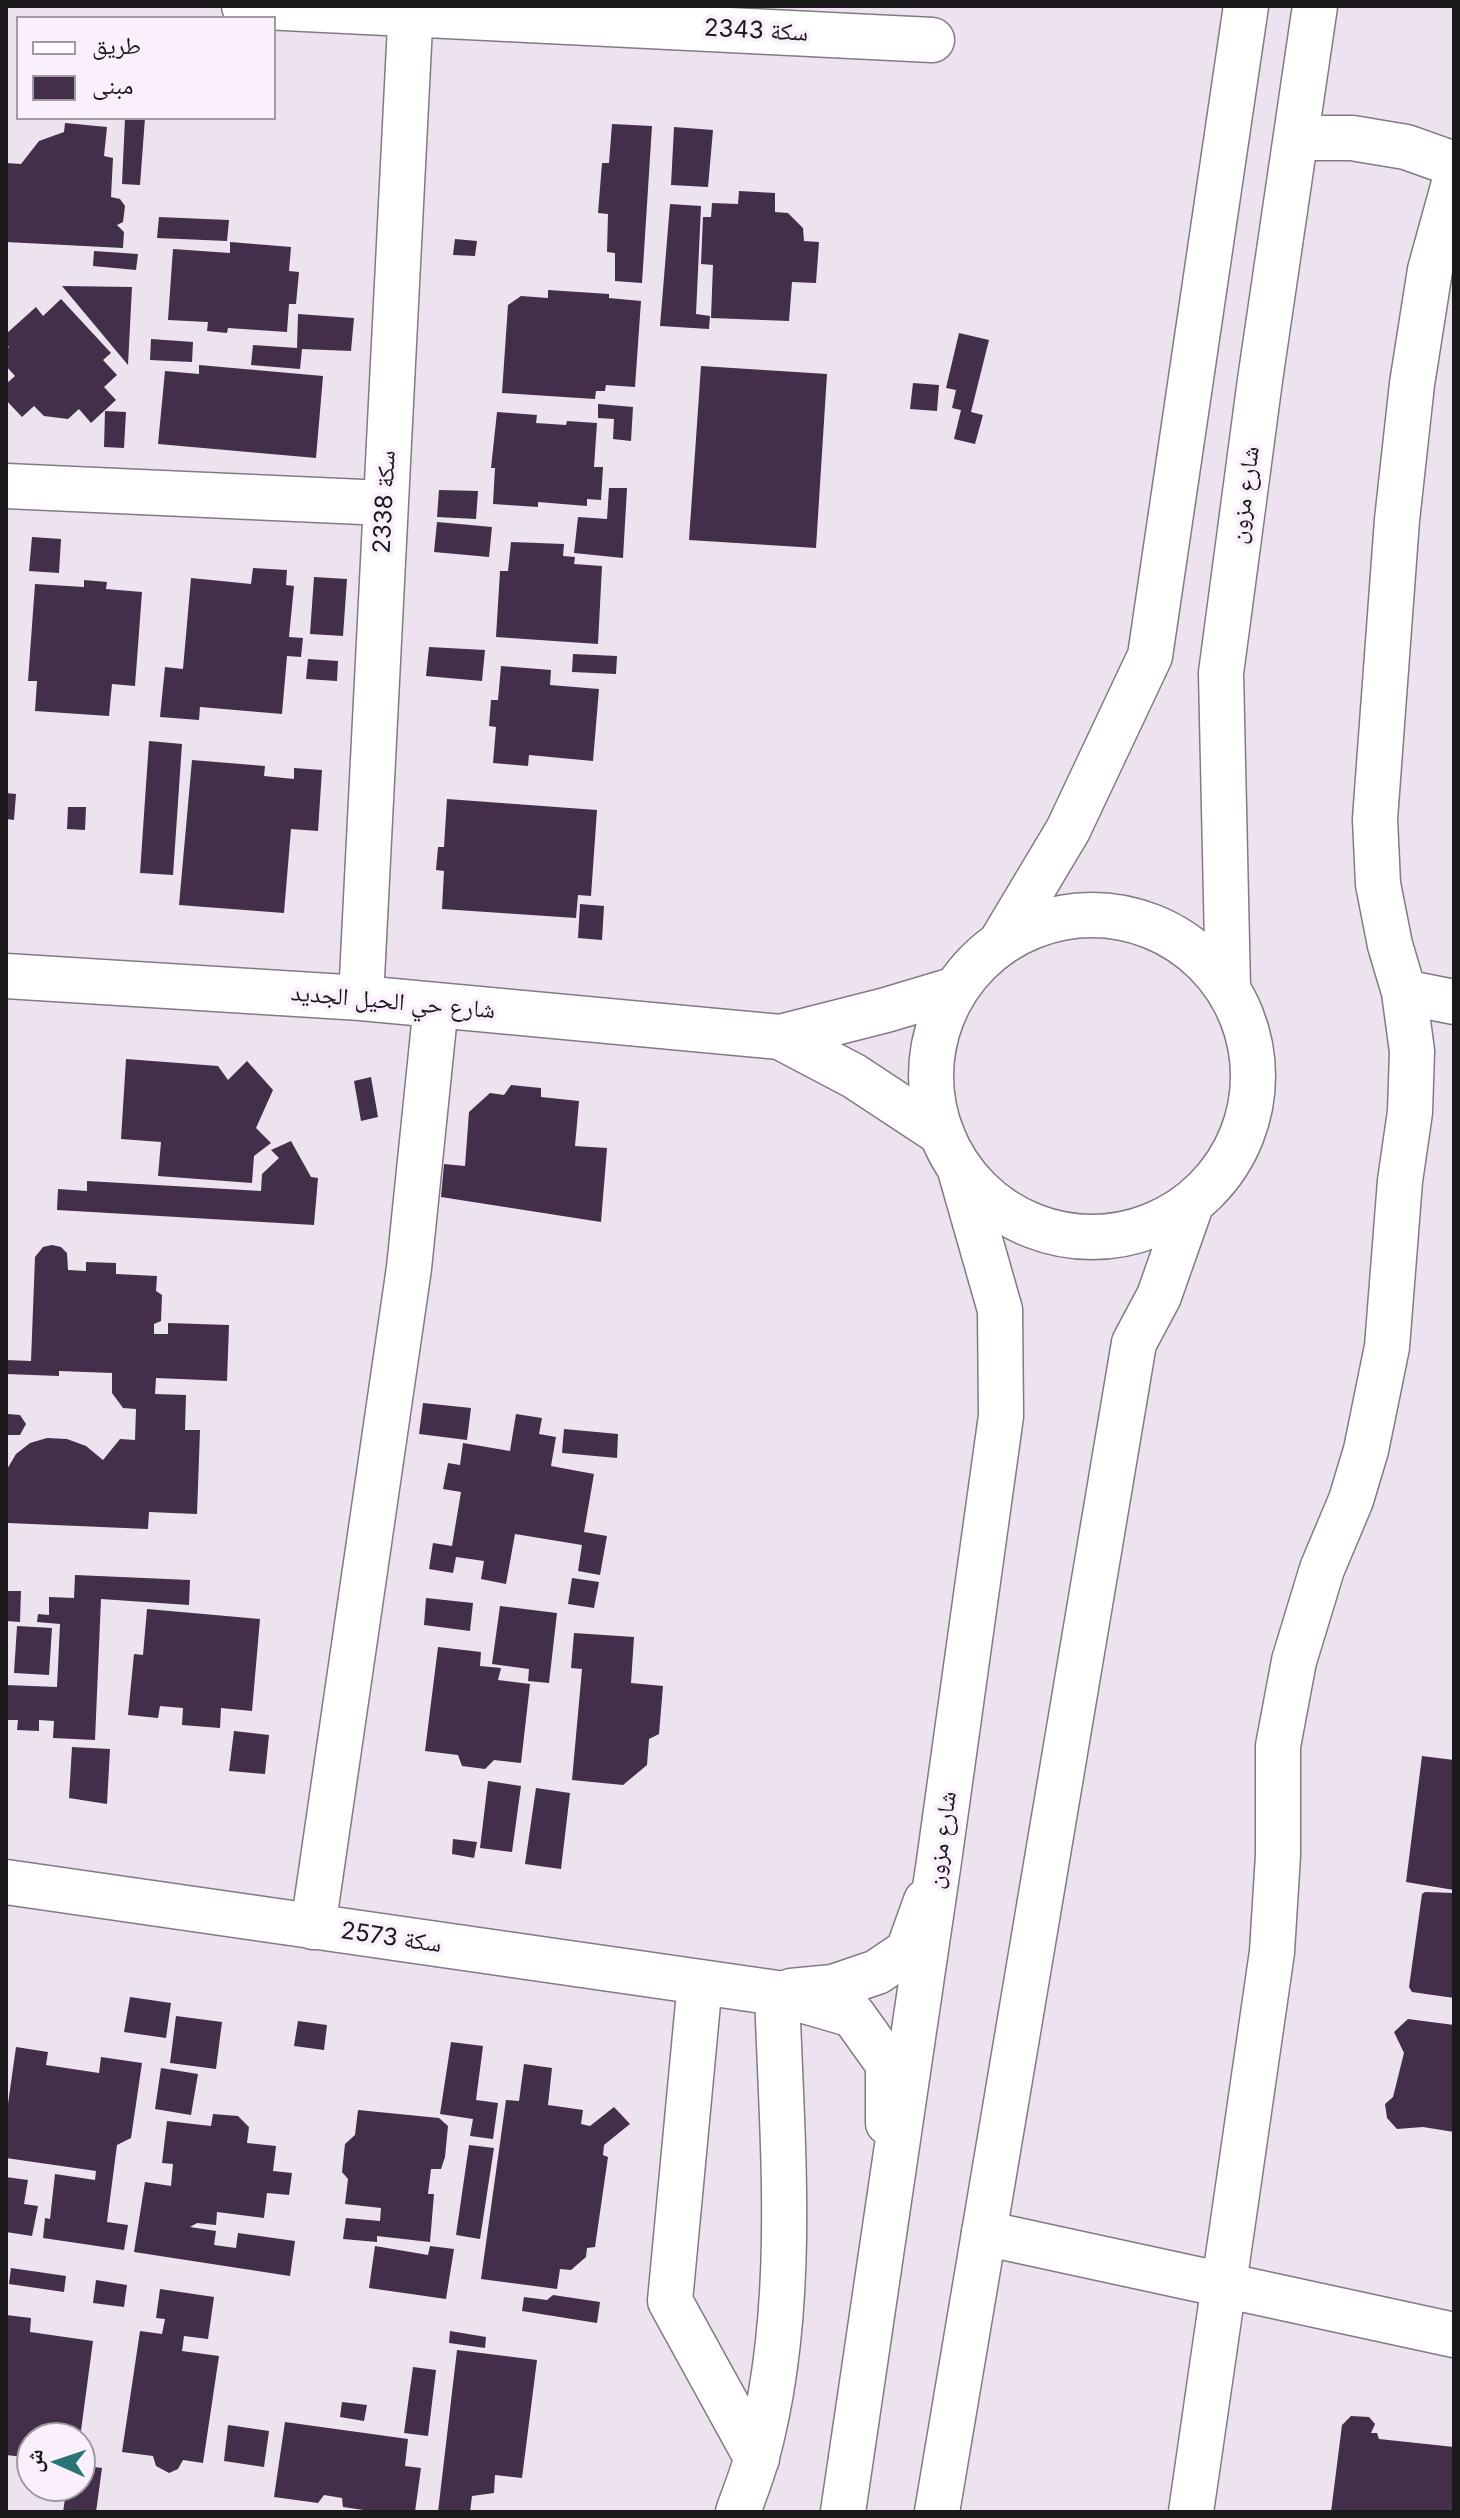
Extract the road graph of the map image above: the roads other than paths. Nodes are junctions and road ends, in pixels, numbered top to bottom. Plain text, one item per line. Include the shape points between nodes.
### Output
1 (244, 6) edge
2 (1246, 6) edge
3 (1315, 6) edge
4 (411, 10) edge
5 (932, 40) dead end
6 (1296, 138) junction
7 (1454, 164) edge
8 (1454, 183) edge
9 (6, 486) edge
10 (385, 503) junction
11 (1001, 942) junction
12 (6, 976) edge
13 (1228, 988) junction
14 (956, 989) junction
15 (1404, 992) junction
16 (361, 998) junction
17 (1454, 1002) edge
18 (436, 1005) junction
19 (780, 1037) junction
20 (951, 1152) junction
21 (1191, 1205) junction
22 (939, 1861) junction
23 (6, 1882) edge
24 (313, 1927) junction
25 (700, 1982) junction
26 (777, 1993) junction
27 (887, 2209) junction
28 (984, 2233) junction
29 (1222, 2286) junction
30 (1454, 2335) edge
31 (757, 2459) junction
32 (738, 2512) edge
33 (843, 2512) edge
34 (937, 2512) edge
35 (1191, 2512) edge

1 - 4 street, سكة 2343
2 - 11 street via 1150,656 1068,830
3 - 6 street, شارع مزون
4 - 5 street, سكة 2343
4 - 10 street, سكة 2338
6 - 7 street via 1352,138 1406,147
6 - 13 street, شارع مزون via 1221,673
8 - 15 street via 1430,270 1412,384 1375,819 1378,884
9 - 10 street
10 - 16 street, سكة 2338
11 - 13 street via 1047,920 1099,914 1149,924 1193,950
11 - 14 street, شارع مزون
12 - 16 street, شارع حي الحيل الجديد
13 - 21 street via 1247,1032 1254,1080 1246,1127 1224,1170
14 - 19 street, شارع حي الحيل الجديد
14 - 20 street, شارع مزون via 936,1035 931,1085
15 - 17 street
15 - 29 street via 1412,1051 1410,1112 1387,1347 1366,1450 1294,1661 1278,1746 1272,1952
16 - 18 street, شارع حي الحيل الجديد
18 - 19 street, شارع حي الحيل الجديد
18 - 24 street via 409,1268
19 - 20 street, شارع حي الحيل الجديد via 854,1076
20 - 21 street, شارع حي الحيل الجديد via 997,1208 1043,1231 1094,1239 1145,1230
20 - 22 street, شارع مزون via 1000,1310 1001,1416
21 - 28 street via 1159,1296 1134,1343
22 - 26 street via 908,1951 877,1972 833,1987
22 - 27 street, شارع مزون
23 - 24 street, سكة 2573
24 - 25 street, سكة 2573
25 - 26 street, سكة 2573
25 - 31 street via 670,2301
26 - 27 street via 853,2015 888,2064
26 - 31 street via 785,2222 772,2381
27 - 33 street, شارع مزون
28 - 29 street
28 - 34 street
29 - 30 street
29 - 35 street
31 - 32 street

